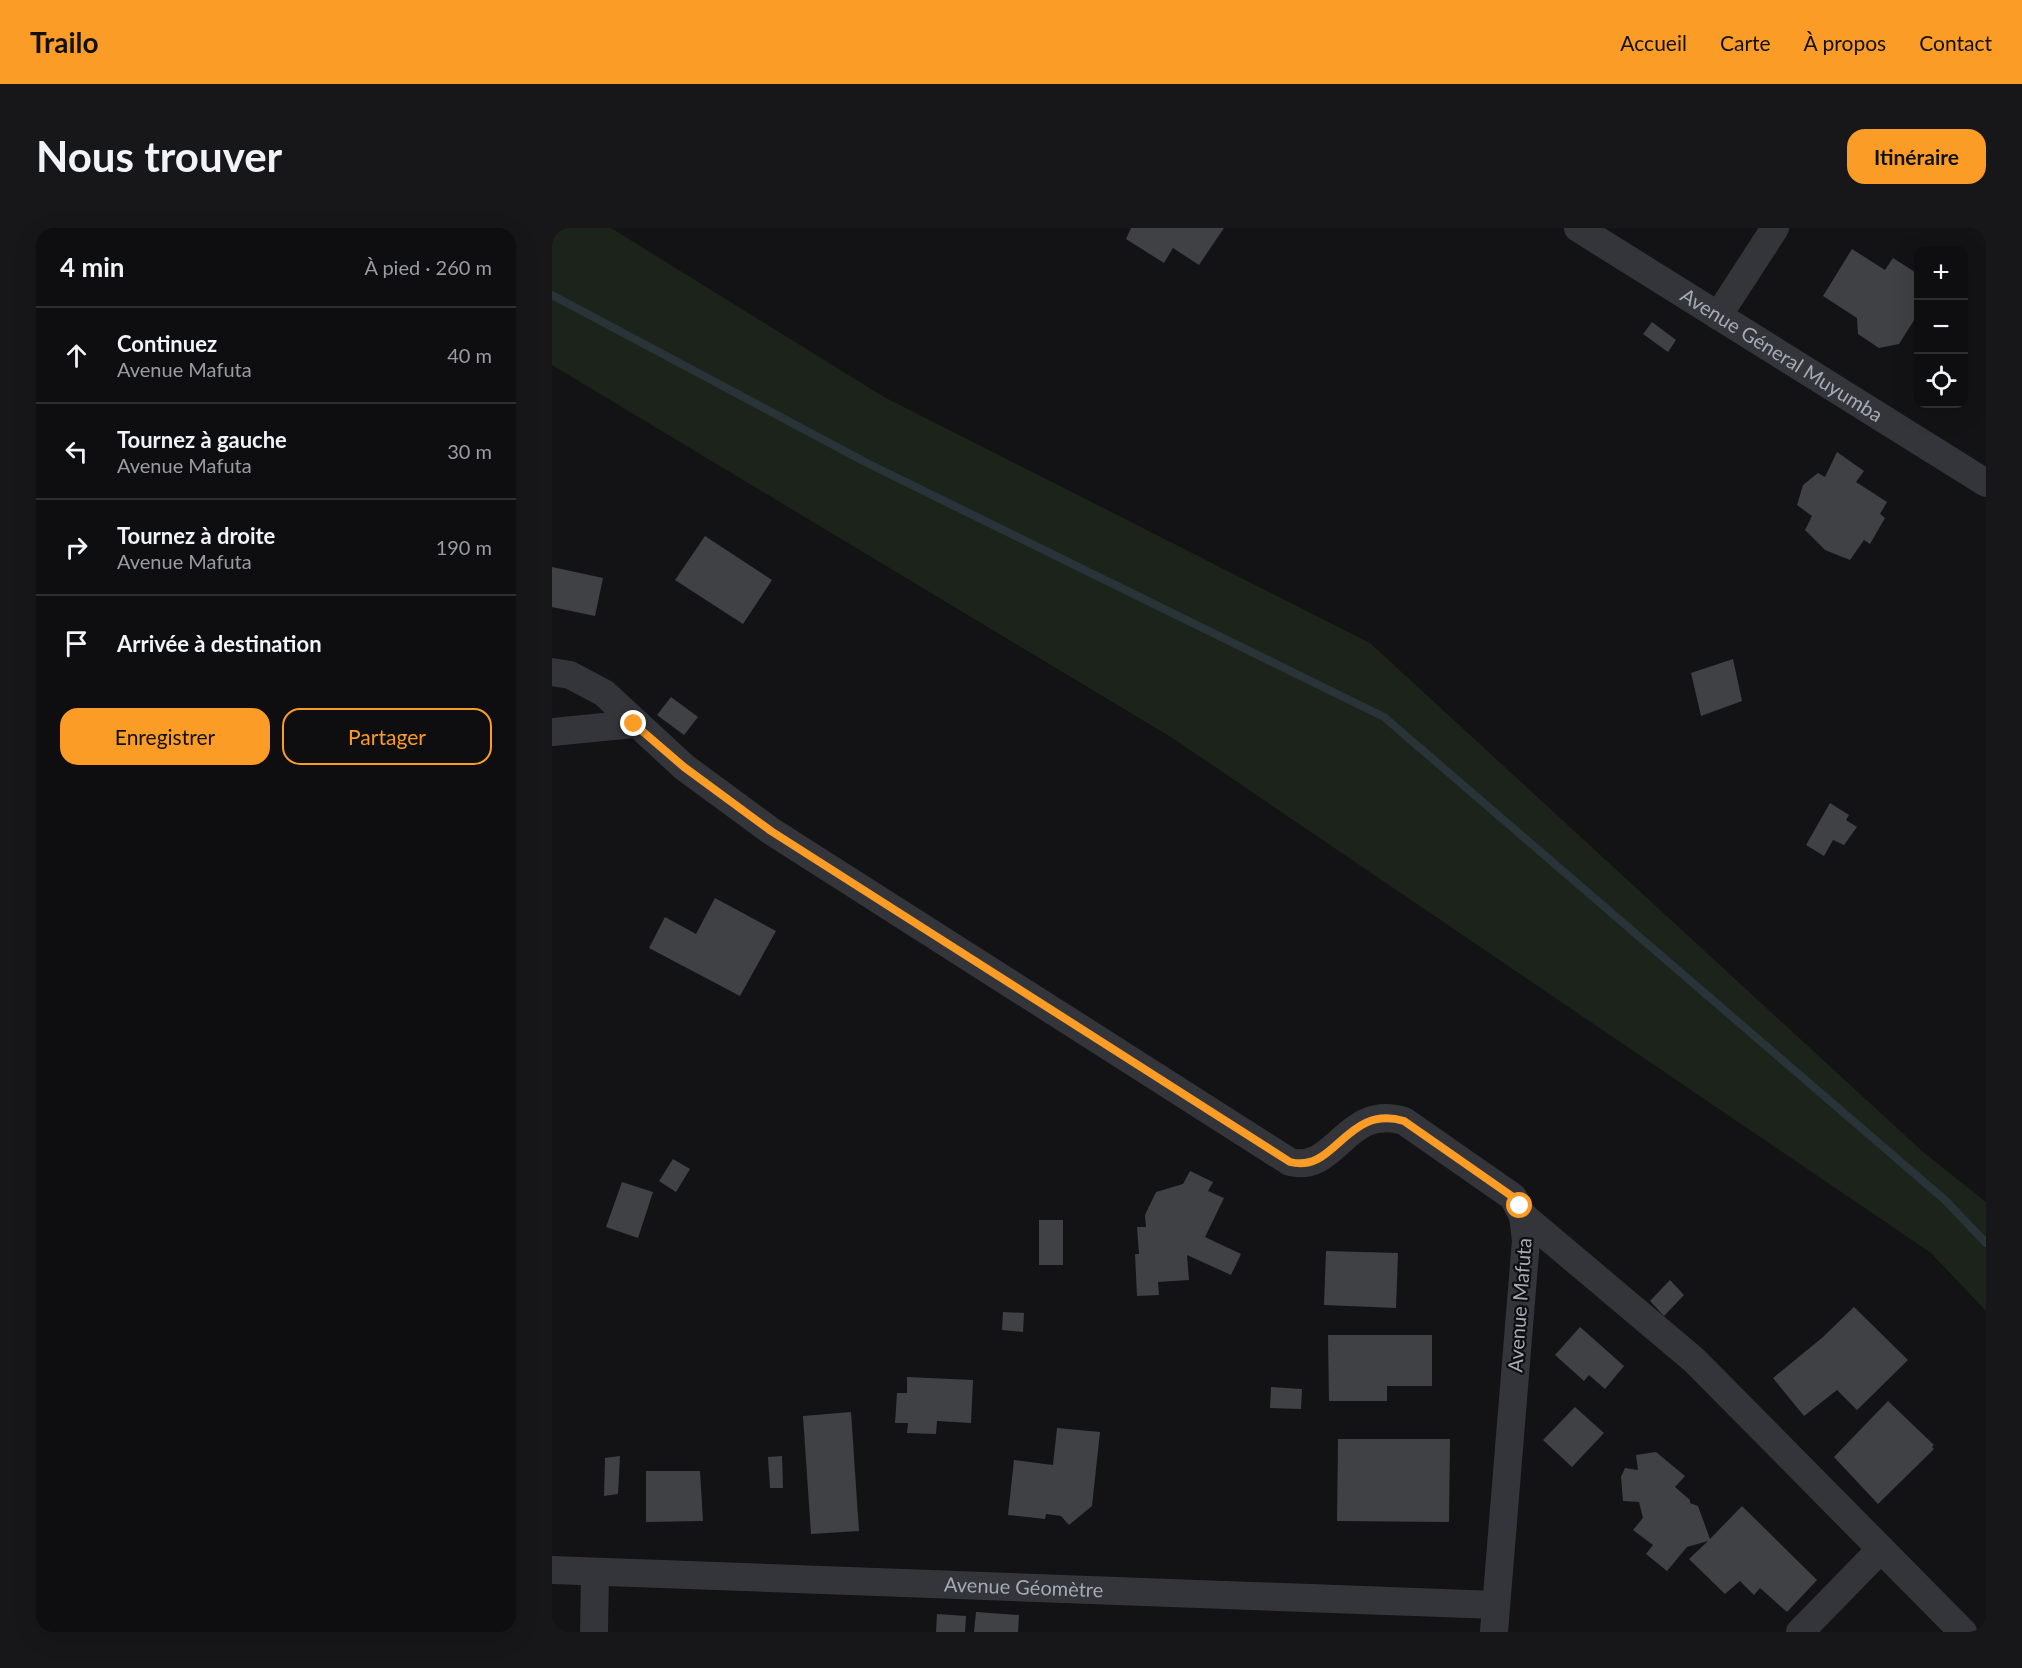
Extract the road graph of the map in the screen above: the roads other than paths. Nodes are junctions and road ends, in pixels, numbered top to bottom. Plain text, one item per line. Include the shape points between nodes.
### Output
1 (1578, 228) edge
2 (1775, 228) edge
3 (1718, 316) junction
4 (1983, 474) edge
5 (552, 672) edge
6 (634, 724) junction
7 (552, 732) edge
8 (1523, 1216) junction
9 (1881, 1549) junction
10 (552, 1570) edge
11 (595, 1573) junction
12 (1495, 1618) edge
13 (594, 1632) edge
14 (1800, 1632) edge
15 (1963, 1632) edge

1 - 3 street, Avenue Géneral Muyumba
2 - 3 street
3 - 4 street, Avenue Géneral Muyumba
5 - 6 street, Avenue Mafuta via 570,675 604,693
6 - 7 street
6 - 8 street, Avenue Mafuta via 684,767 771,831 1290,1162 1313,1162 1361,1124 1393,1118 1404,1121 1513,1197
8 - 9 street via 1694,1360
8 - 12 street, Avenue Mafuta via 1526,1240
9 - 14 street
9 - 15 street
10 - 11 street, Avenue Géomètre
11 - 12 street, Avenue Géomètre
11 - 13 street

